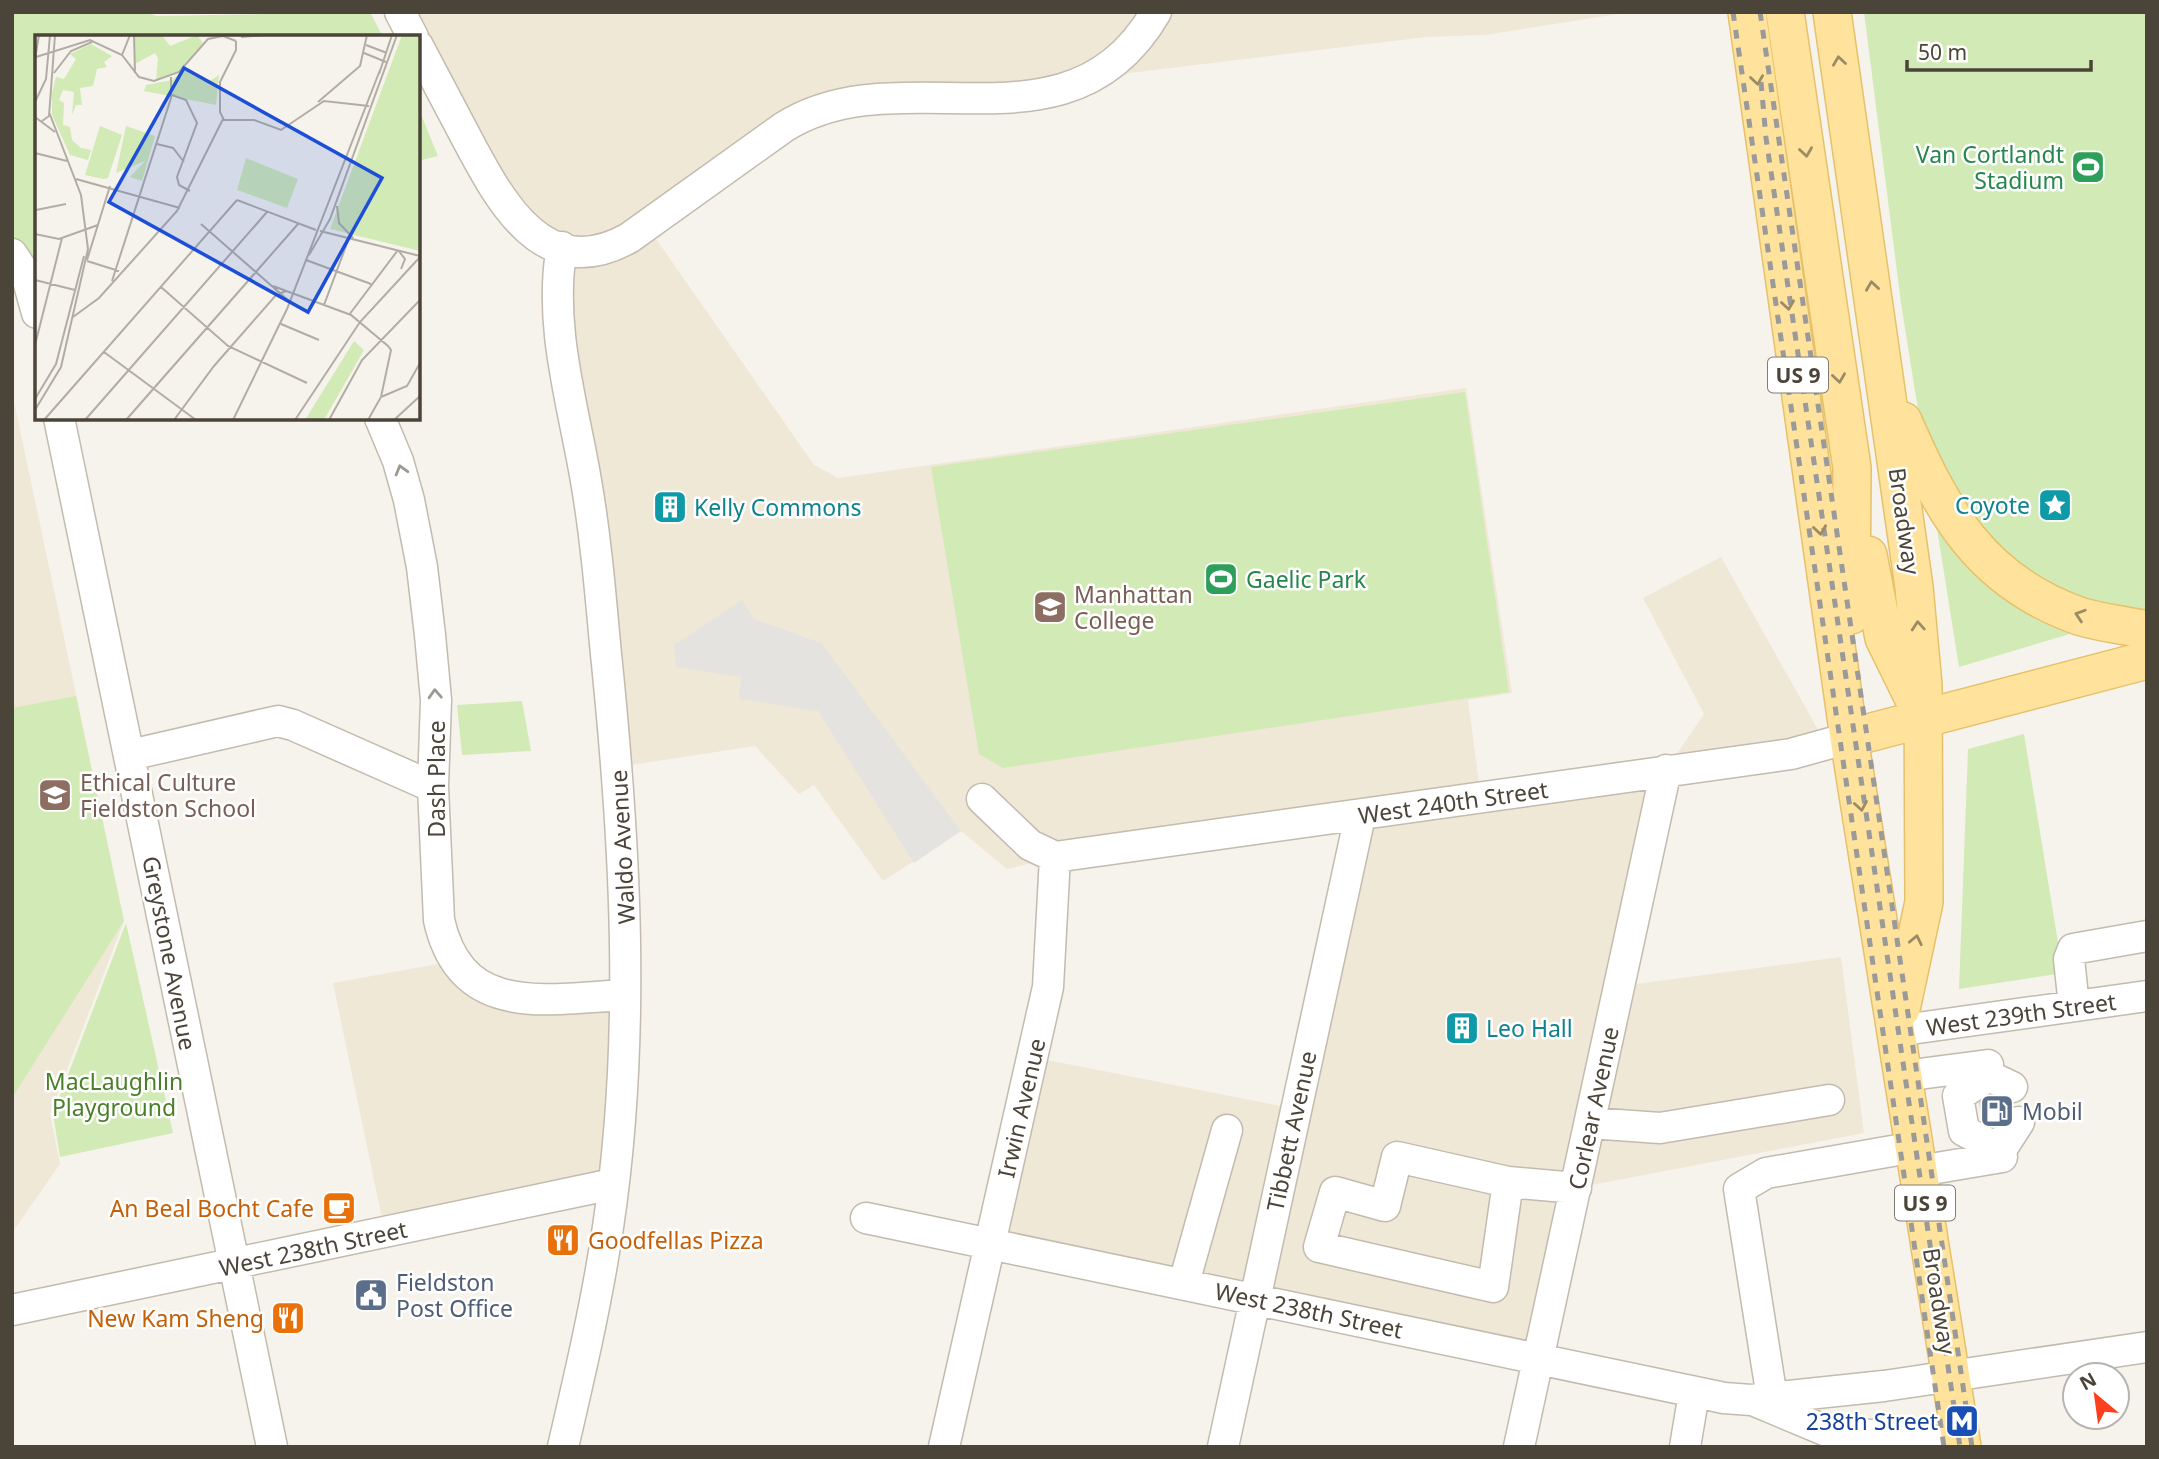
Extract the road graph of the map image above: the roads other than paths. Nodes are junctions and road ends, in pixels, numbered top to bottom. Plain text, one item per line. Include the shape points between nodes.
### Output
1 (400, 12) edge
2 (1156, 12) edge
3 (1747, 12) edge
4 (1785, 12) edge
5 (1832, 12) edge
6 (412, 35) edge
7 (420, 50) edge
8 (562, 247) junction
9 (25, 268) edge
10 (35, 306) edge
11 (1884, 378) junction
12 (59, 420) edge
13 (381, 420) edge
14 (1852, 468) junction
15 (2147, 630) edge
16 (2147, 660) edge
17 (1924, 719) junction
18 (1849, 738) junction
19 (130, 755) junction
20 (1666, 770) junction
21 (433, 787) junction
22 (982, 799) dead end
23 (1360, 816) junction
24 (1055, 857) junction
25 (2147, 936) edge
26 (625, 995) junction
27 (2147, 996) edge
28 (2074, 1006) junction
29 (1980, 1019) junction
30 (1896, 1031) junction
31 (1904, 1076) junction
32 (1995, 1079) junction
33 (1829, 1100) dead end
34 (1590, 1123) junction
35 (1227, 1130) dead end
36 (1917, 1159) junction
37 (1508, 1182) junction
38 (613, 1184) junction
39 (1576, 1188) junction
40 (866, 1218) dead end
41 (992, 1242) junction
42 (233, 1265) junction
43 (1184, 1283) junction
44 (1255, 1298) junction
45 (12, 1310) edge
46 (2147, 1347) edge
47 (1538, 1360) junction
48 (1952, 1376) junction
49 (1884, 1386) junction
50 (1694, 1393) junction
51 (1762, 1399) junction
52 (1825, 1439) edge
53 (272, 1447) edge
54 (563, 1447) edge
55 (944, 1447) edge
56 (1223, 1447) edge
57 (1519, 1447) edge
58 (1685, 1447) edge
59 (1947, 1447) edge
60 (1962, 1447) edge

1 - 6 street
2 - 8 street via 1122,54 1068,88 1013,99 859,99 822,107 784,127 618,244 580,250
3 -> 18 main road, Broadway / US 9
4 -> 14 main road, Broadway / US 9
11 -> 5 main road, Broadway / US 9
7 - 8 street via 500,200 525,228
8 - 26 street, Waldo Avenue via 556,304 593,521 618,767
9 - 10 street
15 -> 11 main road via 2060,608 1990,564 1969,543 1937,496
17 -> 11 main road, Broadway / US 9 via 1914,587
12 - 19 street, Greystone Avenue
21 -> 13 street, Dash Place via 436,700 422,567 398,460
14 - 17 main road via 1881,626
14 - 18 main road, Broadway / US 9
16 - 17 main road
17 - 18 main road
30 -> 17 main road, Broadway / US 9 via 1924,902
18 - 20 street, West 240th Street via 1791,754
18 -> 30 main road, Broadway / US 9
19 - 21 street via 278,722
19 - 42 street, Greystone Avenue
20 - 23 street, West 240th Street
20 - 34 street, Corlear Avenue
21 - 26 street, Dash Place via 439,920 454,961 468,977 503,997 524,1000
22 - 24 street via 1030,845
23 - 24 street, West 240th Street
23 - 44 street, Tibbett Avenue
24 - 41 street, Irwin Avenue via 1048,988
25 - 28 street via 2073,949 2069,959
26 - 38 street, Waldo Avenue
27 - 28 street, West 239th Street
28 - 29 street, West 239th Street
29 - 30 street, West 239th Street
29 - 32 street
30 - 31 main road, Broadway / US 9
31 - 32 street
31 - 36 main road, Broadway / US 9
32 - 36 street via 1958,1096 1964,1131 2006,1132 2002,1157
33 - 34 street via 1660,1128
34 - 39 street, Corlear Avenue
35 - 43 street
36 - 48 main road, Broadway / US 9
36 - 51 street via 1766,1173 1739,1189
37 - 37 street via 1493,1287 1320,1247 1335,1192 1385,1206 1397,1157
37 - 39 street
38 - 42 street, West 238th Street
38 - 54 street, Waldo Avenue via 591,1329
39 - 47 street, Corlear Avenue
40 - 41 street, West 238th Street
41 - 43 street, West 238th Street
41 - 55 street, Irwin Avenue
42 - 45 street, West 238th Street
42 - 53 street, Greystone Avenue
43 - 44 street, West 238th Street
44 - 47 street, West 238th Street
44 - 56 street, Tibbett Avenue
46 - 48 street, West 238th Street
47 - 50 street, West 238th Street
47 - 57 street, Corlear Avenue
48 - 49 street, West 238th Street
48 - 60 main road, Broadway / US 9
49 - 51 street, West 238th Street
49 - 52 street via 1850,1404
50 - 51 street, West 238th Street
50 - 58 street
51 - 52 street, West 238th Street
52 - 59 street, West 238th Street via 1929,1439

